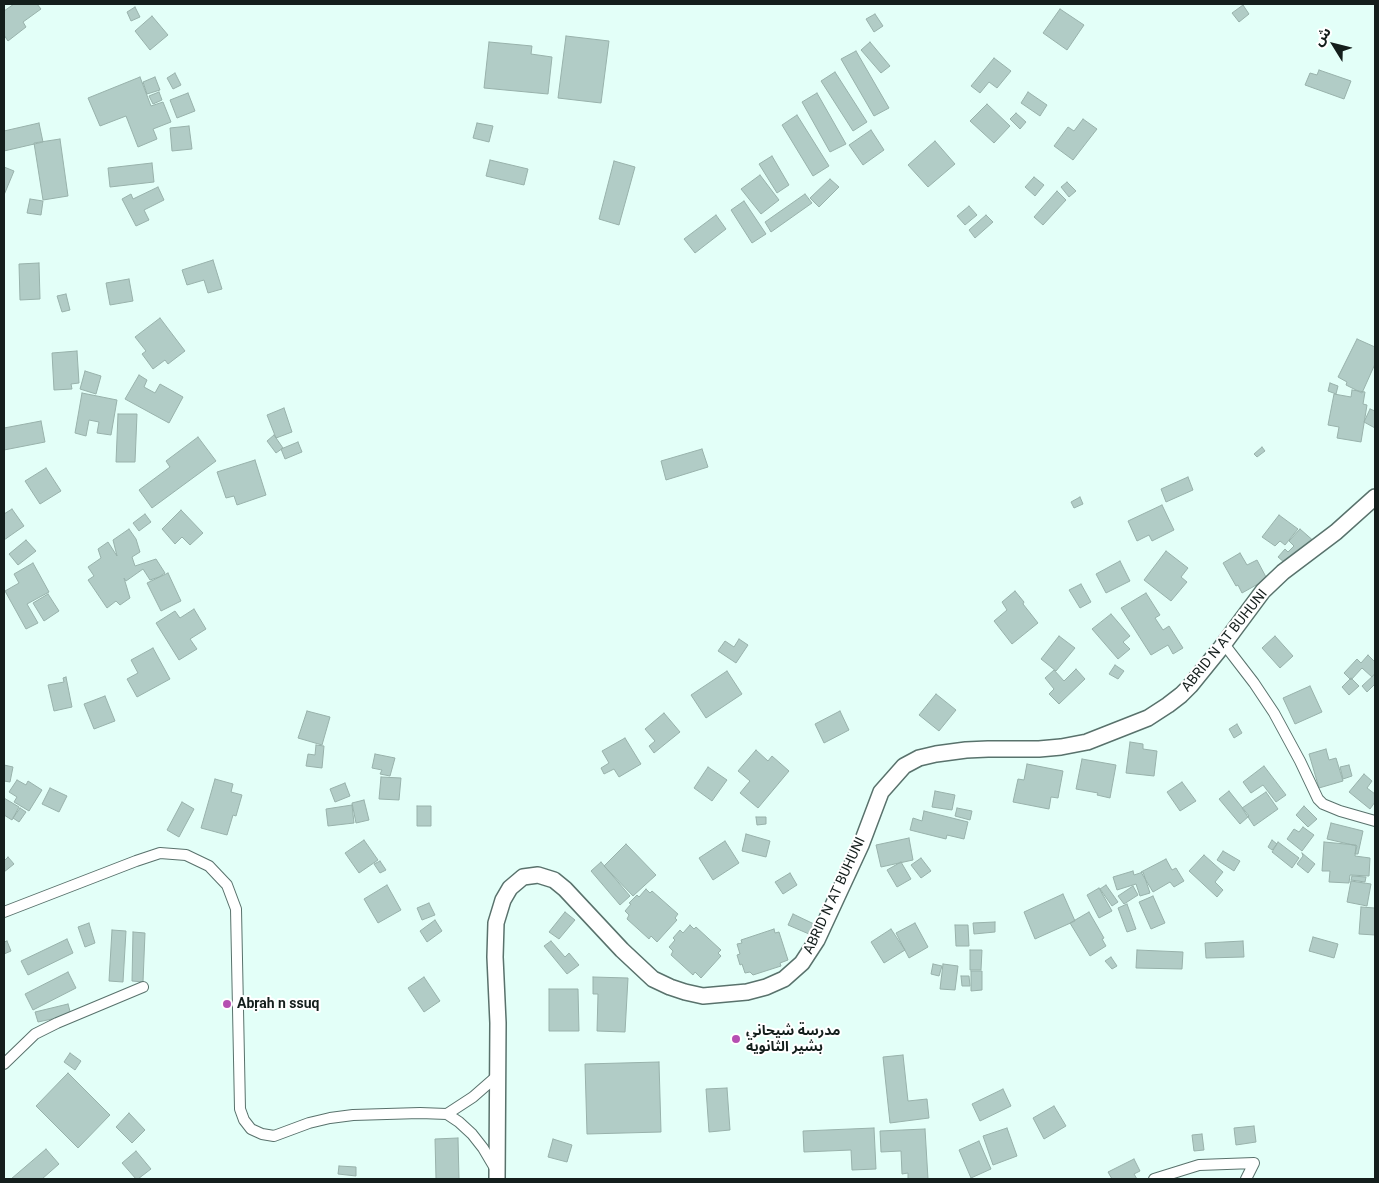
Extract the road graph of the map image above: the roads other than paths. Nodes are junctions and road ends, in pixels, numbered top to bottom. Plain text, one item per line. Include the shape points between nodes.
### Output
1 (1375, 497) edge
2 (1224, 644) junction
3 (1375, 821) edge
4 (4, 912) edge
5 (143, 987) dead end
6 (4, 1064) edge
7 (497, 1076) junction
8 (447, 1114) junction
9 (497, 1176) edge
10 (1154, 1179) edge
11 (1246, 1179) edge

1 - 2 street, ABRID N AT BUHUNI via 1263,591
2 - 3 street via 1274,713 1318,799 1340,811
2 - 7 street, ABRID N AT BUHUNI via 1181,695 1148,718 1108,734 1087,742 1039,750 988,749 936,754 904,766 880,792 861,845 817,940 802,963 784,979 766,987 702,996 670,987 654,979 622,950 554,880 538,875 523,877 510,888 496,923
4 - 8 street via 160,853 186,855 209,866 227,885 236,909 240,1109 251,1129 274,1136 309,1123 353,1115
5 - 6 street via 35,1034
7 - 8 street
7 - 9 street, ABRID N AT BUHUNI
8 - 9 street via 478,1141 493,1163
10 - 11 street via 1199,1165 1254,1163

